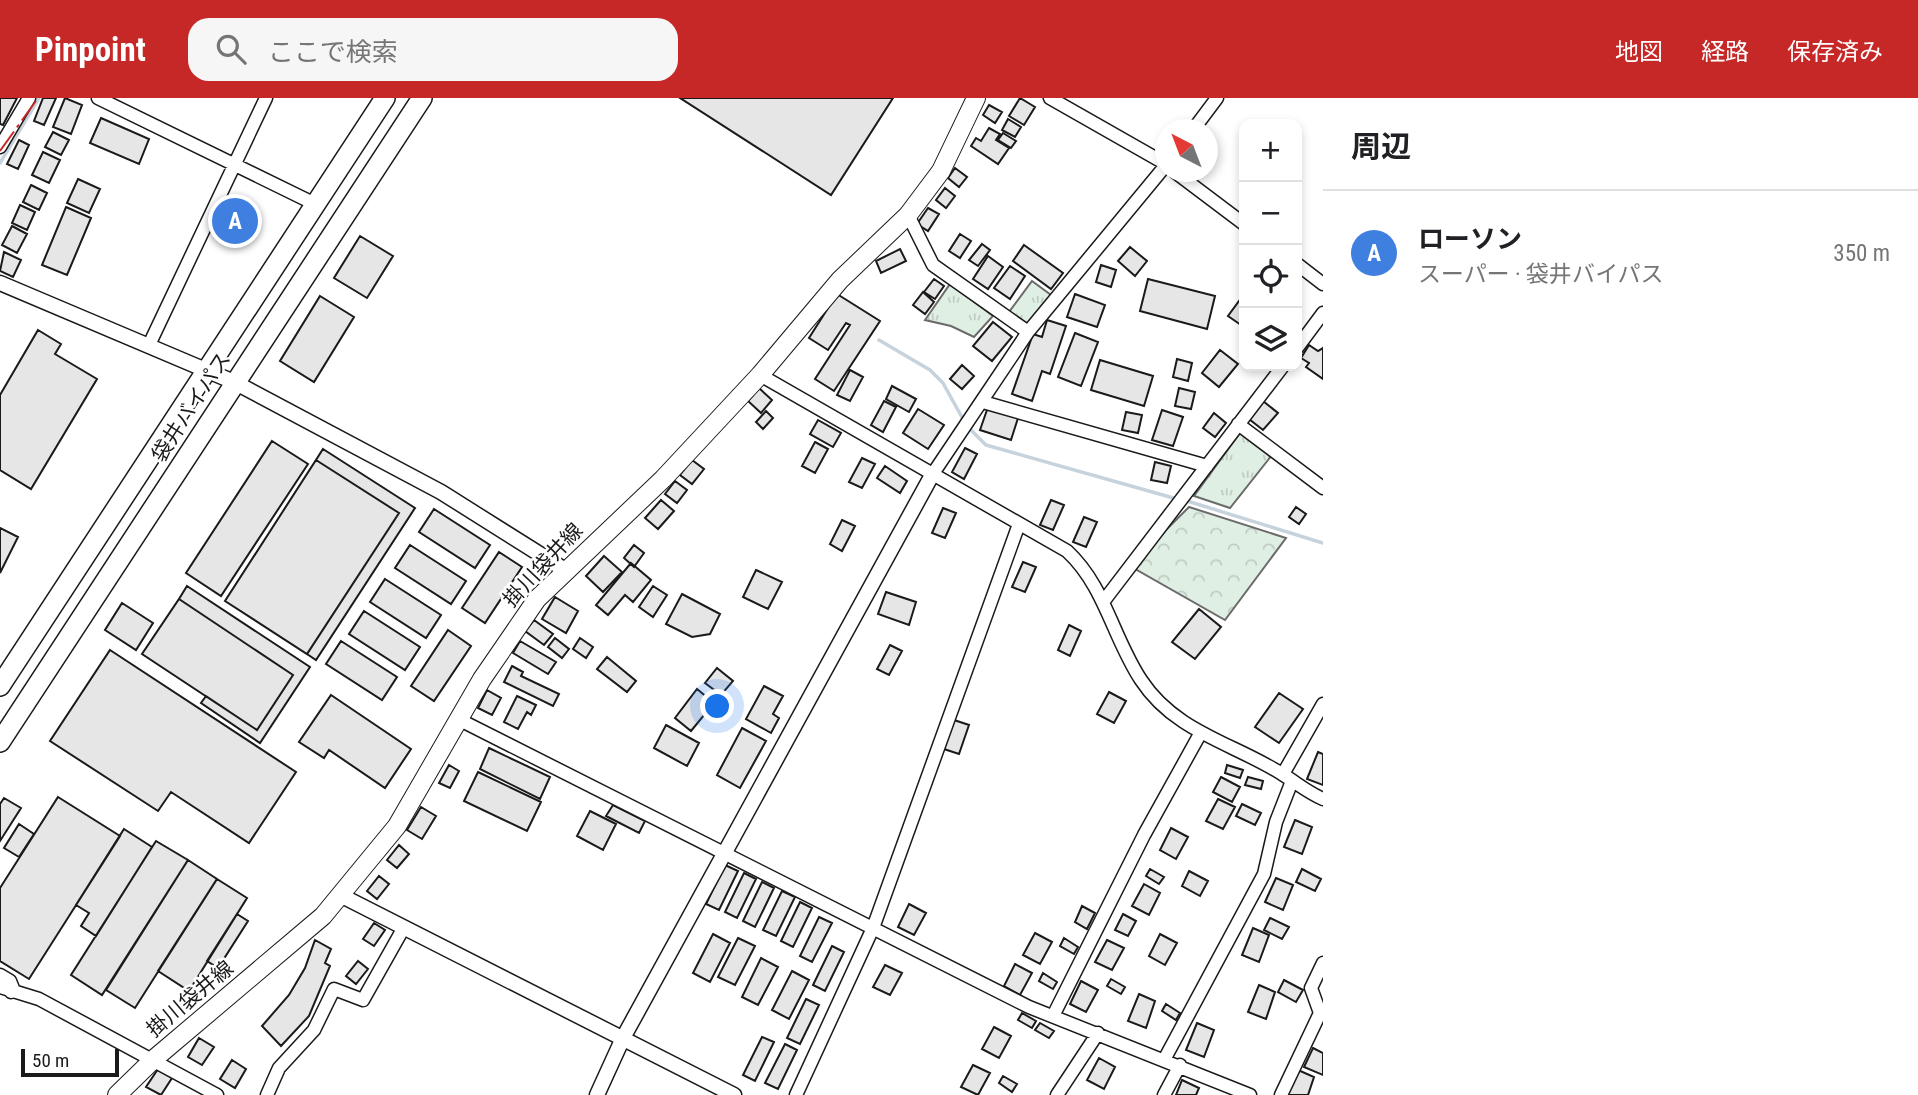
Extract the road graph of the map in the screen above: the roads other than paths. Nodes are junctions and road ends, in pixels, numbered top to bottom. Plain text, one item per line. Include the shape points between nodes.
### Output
1 (29, 98) edge
2 (98, 98) edge
3 (266, 98) edge
4 (385, 98) edge
5 (422, 98) edge
6 (976, 98) edge
7 (1050, 98) edge
8 (1217, 98) edge
9 (1201, 119) edge
10 (0, 147) edge
11 (1155, 159) edge
12 (235, 164) junction
13 (1155, 178) edge
14 (1188, 182) edge
15 (315, 204) junction
16 (908, 215) junction
17 (1239, 220) edge
18 (1302, 268) edge
19 (0, 284) edge
20 (1323, 284) edge
21 (1323, 313) edge
22 (1028, 332) junction
23 (1302, 341) edge
24 (149, 345) junction
25 (206, 369) junction
26 (1279, 371) edge
27 (760, 375) junction
28 (234, 382) junction
29 (983, 402) junction
30 (1238, 424) junction
31 (1207, 466) junction
32 (932, 475) junction
33 (1323, 488) edge
34 (1019, 524) junction
35 (565, 570) junction
36 (1102, 602) junction
37 (0, 686) edge
38 (1323, 704) edge
39 (458, 719) junction
40 (1200, 734) junction
41 (0, 742) edge
42 (1287, 778) junction
43 (1323, 799) edge
44 (722, 855) junction
45 (342, 896) junction
46 (873, 928) junction
47 (403, 929) junction
48 (1323, 963) edge
49 (0, 975) edge
50 (0, 987) edge
51 (14, 991) junction
52 (0, 993) edge
53 (1053, 1016) junction
54 (1098, 1034) junction
55 (623, 1038) junction
56 (154, 1059) junction
57 (1164, 1060) junction
58 (1180, 1065) junction
59 (117, 1095) edge
60 (217, 1095) edge
61 (267, 1095) edge
62 (597, 1095) edge
63 (734, 1095) edge
64 (796, 1095) edge
65 (1058, 1095) edge
66 (1164, 1095) edge
67 (1250, 1095) edge
68 (1281, 1095) edge

1 - 10 street
2 - 12 street
3 - 12 street
4 - 15 highway, 袋井バイパス
5 - 28 highway, 袋井バイパス
6 - 16 main road, 掛川袋井線 via 941,171
7 - 11 street
8 - 9 street
12 - 15 street
12 - 24 street
13 - 22 street
14 - 17 street
15 - 25 highway, 袋井バイパス
16 - 22 street via 933,265
16 - 27 main road, 掛川袋井線 via 840,280
18 - 20 street
19 - 24 street
21 - 23 street
22 - 29 street
24 - 25 street
25 - 28 street
25 - 37 highway, 袋井バイパス
26 - 30 street
27 - 32 street
27 - 35 main road, 掛川袋井線 via 663,479
28 - 35 street via 441,492
28 - 41 highway, 袋井バイパス
29 - 31 street
29 - 32 street
30 - 31 street
30 - 33 street
31 - 36 street
32 - 34 street
32 - 44 street
34 - 36 street via 1067,551 1083,566
34 - 46 street
35 - 39 main road, 掛川袋井線 via 515,627
36 - 40 street via 1142,681 1162,705
38 - 42 street
39 - 44 street
39 - 45 main road, 掛川袋井線 via 397,826
40 - 42 street
40 - 53 street
42 - 43 street
42 - 57 street via 1265,874
44 - 46 street
44 - 55 street
45 - 47 street
45 - 56 main road, 掛川袋井線
46 - 53 street
46 - 64 street
47 - 55 street
47 - 61 street via 363,1000 334,989 314,1031 279,1068
48 - 68 street via 1311,988 1320,1013
49 - 51 street via 10,981
50 - 51 street
51 - 52 street
51 - 56 street via 39,999
53 - 54 street
54 - 57 street
54 - 65 street
55 - 62 street
55 - 63 street
56 - 59 main road, 掛川袋井線
56 - 60 street
57 - 58 street
58 - 66 street
58 - 67 street

